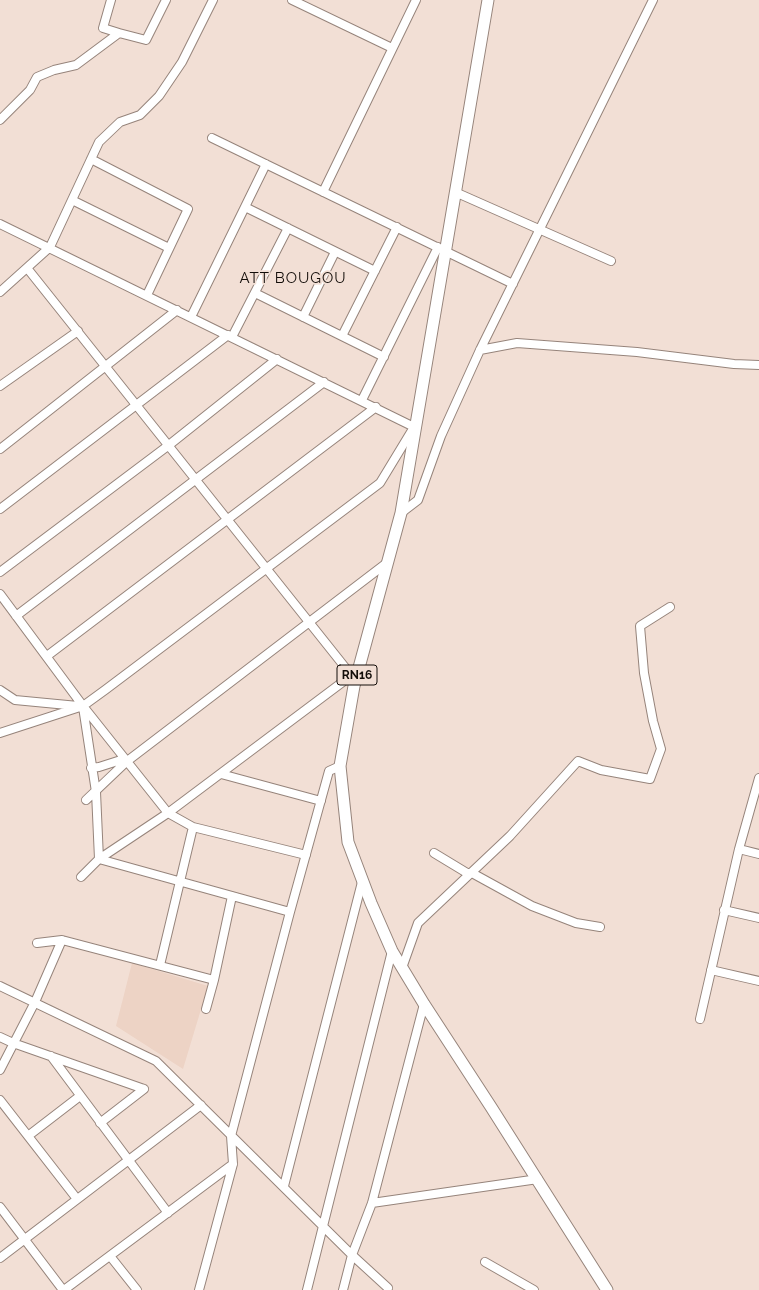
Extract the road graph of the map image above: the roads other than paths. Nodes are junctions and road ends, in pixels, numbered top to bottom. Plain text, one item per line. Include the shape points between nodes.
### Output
1 (111, 0) edge
2 (166, 0) edge
3 (213, 0) edge
4 (292, 0) edge
5 (416, 0) edge
6 (488, 0) edge
7 (653, 0) edge
8 (119, 33) junction
9 (392, 48) junction
10 (0, 120) edge
11 (212, 138) dead end
12 (91, 159) junction
13 (266, 164) junction
14 (323, 192) junction
15 (455, 192) junction
16 (72, 200) junction
17 (245, 207) junction
18 (0, 224) edge
19 (396, 227) junction
20 (288, 228) junction
21 (540, 229) junction
22 (50, 247) junction
23 (169, 248) junction
24 (442, 249) junction
25 (335, 252) junction
26 (611, 261) dead end
27 (27, 268) junction
28 (375, 271) junction
29 (513, 284) junction
30 (0, 292) edge
31 (255, 293) junction
32 (147, 295) junction
33 (177, 310) junction
34 (191, 317) junction
35 (302, 317) junction
36 (78, 331) junction
37 (230, 336) junction
38 (342, 336) junction
39 (480, 350) junction
40 (384, 357) junction
41 (277, 359) junction
42 (759, 365) edge
43 (106, 367) junction
44 (324, 382) junction
45 (0, 386) edge
46 (362, 400) junction
47 (136, 404) junction
48 (376, 407) junction
49 (414, 427) junction
50 (169, 445) junction
51 (0, 449) edge
52 (196, 478) junction
53 (0, 509) edge
54 (400, 513) junction
55 (227, 518) junction
56 (388, 562) junction
57 (266, 568) junction
58 (0, 572) edge
59 (0, 594) edge
60 (670, 607) dead end
61 (16, 616) junction
62 (310, 622) junction
63 (47, 656) junction
64 (356, 673) junction
65 (0, 690) edge
66 (83, 706) junction
67 (0, 733) edge
68 (125, 761) junction
69 (340, 766) junction
70 (91, 768) junction
71 (221, 774) junction
72 (759, 778) edge
73 (96, 792) junction
74 (86, 800) dead end
75 (321, 801) junction
76 (168, 813) junction
77 (193, 828) junction
78 (739, 849) junction
79 (434, 853) dead end
80 (759, 854) edge
81 (306, 855) junction
82 (99, 859) junction
83 (472, 873) junction
84 (81, 877) dead end
85 (180, 881) junction
86 (362, 882) junction
87 (232, 896) junction
88 (724, 910) junction
89 (290, 912) junction
90 (759, 918) edge
91 (600, 927) dead end
92 (62, 940) junction
93 (37, 943) dead end
94 (392, 951) junction
95 (160, 965) junction
96 (402, 968) junction
97 (711, 970) junction
98 (214, 980) junction
99 (759, 981) edge
100 (0, 986) edge
101 (35, 1002) junction
102 (424, 1004) junction
103 (206, 1009) dead end
104 (700, 1019) dead end
105 (0, 1037) edge
106 (13, 1043) junction
107 (50, 1056) junction
108 (0, 1070) edge
109 (80, 1096) junction
110 (0, 1100) edge
111 (201, 1105) junction
112 (100, 1123) junction
113 (28, 1136) junction
114 (232, 1136) junction
115 (128, 1160) junction
116 (233, 1164) junction
117 (538, 1179) junction
118 (284, 1186) junction
119 (77, 1199) junction
120 (372, 1203) junction
121 (0, 1207) edge
122 (168, 1213) junction
123 (324, 1224) junction
124 (24, 1239) junction
125 (352, 1255) junction
126 (110, 1256) junction
127 (0, 1258) edge
128 (485, 1262) dead end
129 (388, 1288) dead end
130 (63, 1290) edge
131 (137, 1290) edge
132 (199, 1290) edge
133 (307, 1290) edge
134 (343, 1290) edge
135 (534, 1290) edge
136 (607, 1290) edge

1 - 8 street via 103,28
2 - 8 street via 146,40
3 - 12 street via 182,62 159,96 140,115 120,122 99,142
4 - 9 street
5 - 9 street
6 - 15 main road, RN16
7 - 21 street
8 - 10 street via 76,65 38,77 30,90
9 - 14 street
11 - 13 street
12 - 16 street
12 - 23 street via 188,209
13 - 14 street
13 - 17 street
14 - 19 street
15 - 21 street
15 - 24 main road, RN16
16 - 22 street
16 - 23 street
17 - 20 street
17 - 34 street
18 - 22 street
19 - 24 street
19 - 28 street
20 - 25 street
20 - 31 street
21 - 26 street
21 - 29 street
22 - 27 street
22 - 32 street
23 - 32 street
24 - 29 street
24 - 40 street
24 - 49 main road, RN16
25 - 28 street
25 - 35 street
27 - 30 street
27 - 36 street
28 - 38 street
29 - 39 street
31 - 35 street
31 - 37 street
32 - 33 street
33 - 34 street
33 - 43 street
34 - 37 street
35 - 38 street
36 - 43 street
36 - 45 street
37 - 41 street
37 - 47 street
38 - 40 street
39 - 42 street via 517,343
39 - 54 street via 441,436 418,500
40 - 46 street
41 - 44 street
41 - 50 street
43 - 47 street
43 - 51 street
44 - 46 street
44 - 52 street
46 - 48 street
47 - 50 street
47 - 53 street
48 - 49 street
48 - 55 street
49 - 54 main road, RN16
49 - 57 street via 380,483
50 - 52 street
50 - 58 street
52 - 55 street
52 - 61 street
54 - 56 main road, RN16
55 - 57 street
55 - 63 street
56 - 62 street
56 - 64 main road, RN16
57 - 62 street
57 - 66 street
59 - 61 street
60 - 83 street via 640,626 644,673 661,749 650,779 601,770 578,761 531,814
61 - 63 street
62 - 64 street
62 - 68 street
63 - 66 street
64 - 69 main road, RN16
64 - 71 street
65 - 66 street via 15,700
66 - 67 street
66 - 68 street
66 - 70 street
68 - 70 street
68 - 73 street
68 - 76 street
69 - 75 street via 329,771
69 - 86 main road, RN16 via 348,842
70 - 73 street
71 - 75 street
71 - 76 street
72 - 78 street
73 - 74 street
73 - 82 street
75 - 81 street
76 - 77 street
76 - 82 street
77 - 81 street
77 - 85 street
78 - 80 street
78 - 88 street
79 - 83 street via 467,873
81 - 89 street
82 - 84 street
82 - 85 street
83 - 91 street via 532,906 576,923
83 - 96 street via 418,923
85 - 87 street
85 - 95 street
86 - 94 main road, RN16
86 - 118 street
87 - 89 street
87 - 98 street
88 - 90 street
88 - 97 street
89 - 114 street
92 - 93 street
92 - 95 street
92 - 101 street
94 - 96 main road, RN16
94 - 123 street
95 - 98 street
96 - 102 main road, RN16
97 - 99 street
97 - 104 street
98 - 103 street
100 - 101 street
101 - 106 street
101 - 111 street via 156,1060
102 - 117 main road, RN16
102 - 120 street
105 - 106 street
106 - 107 street
106 - 108 street
107 - 109 street
107 - 112 street via 144,1088
109 - 112 street
109 - 113 street
110 - 113 street
111 - 114 street
111 - 115 street
112 - 115 street
113 - 119 street
114 - 116 street
114 - 118 street
115 - 119 street
115 - 122 street
116 - 122 street
116 - 132 street
117 - 120 street
117 - 136 main road, RN16
118 - 123 street
119 - 124 street
120 - 125 street
121 - 124 street
122 - 126 street
123 - 125 street
123 - 133 street
124 - 127 street
124 - 130 street
125 - 129 street
125 - 134 street
126 - 130 street
126 - 131 street
128 - 135 street

